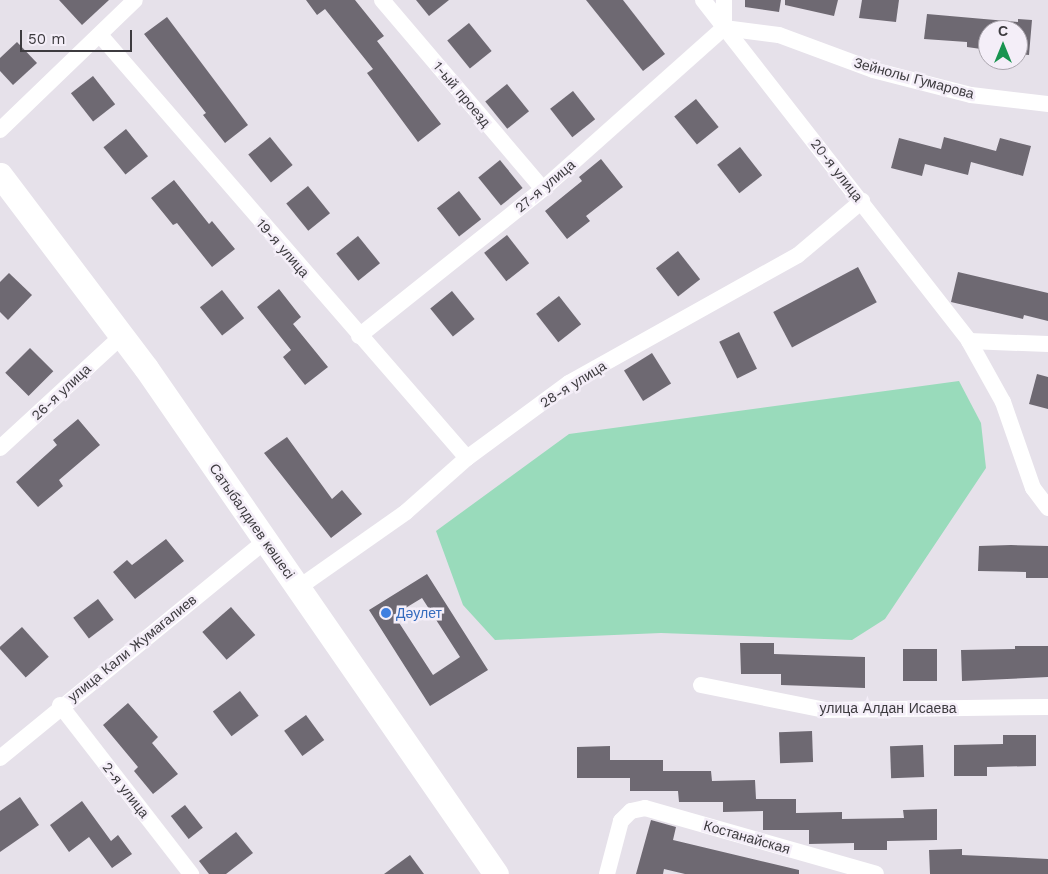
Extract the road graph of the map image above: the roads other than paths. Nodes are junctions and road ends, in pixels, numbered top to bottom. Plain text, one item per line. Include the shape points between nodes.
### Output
1 (135, 0) edge
2 (382, 0) edge
3 (703, 0) edge
4 (724, 0) edge
5 (724, 28) junction
6 (100, 35) junction
7 (1048, 104) edge
8 (0, 130) edge
9 (0, 175) edge
10 (543, 189) junction
11 (862, 201) junction
12 (122, 336) junction
13 (359, 336) junction
14 (969, 342) junction
15 (1048, 344) edge
16 (0, 448) edge
17 (467, 458) junction
18 (1048, 508) edge
19 (265, 541) junction
20 (298, 588) junction
21 (701, 685) dead end
22 (60, 705) junction
23 (1048, 707) edge
24 (0, 758) edge
25 (191, 874) edge
26 (496, 874) edge
27 (606, 874) edge
28 (876, 874) edge

1 - 6 street
2 - 10 street, 1-ый проезд
3 - 5 street, 20-я улица
4 - 5 street
5 - 7 street, Зейнолы Гумарова via 779,35 873,70 971,95
5 - 10 street, 27-я улица
5 - 11 street, 20-я улица
6 - 8 street
6 - 13 street, 19-я улица
9 - 12 main road, Сатыбалдиев көшесі
10 - 13 street, 27-я улица
11 - 14 street, 20-я улица
11 - 17 street, 28-я улица via 798,255 568,383
12 - 16 street, 26-я улица
12 - 19 main road, Сатыбалдиев көшесі
13 - 17 street, 19-я улица
14 - 15 street
14 - 18 street, 20-я улица via 1003,402 1032,488
17 - 20 street, 28-я улица via 406,512
19 - 20 main road, Сатыбалдиев көшесі
19 - 22 street, улица Кали Жумагалиев
20 - 26 main road, Сатыбалдиев көшесі
21 - 23 street, улица Алдан Исаева via 825,710
22 - 24 street, улица Кали Жумагалиев
22 - 25 street, 2-я улица
27 - 28 street, Костанайская via 621,821 630,811 645,808

